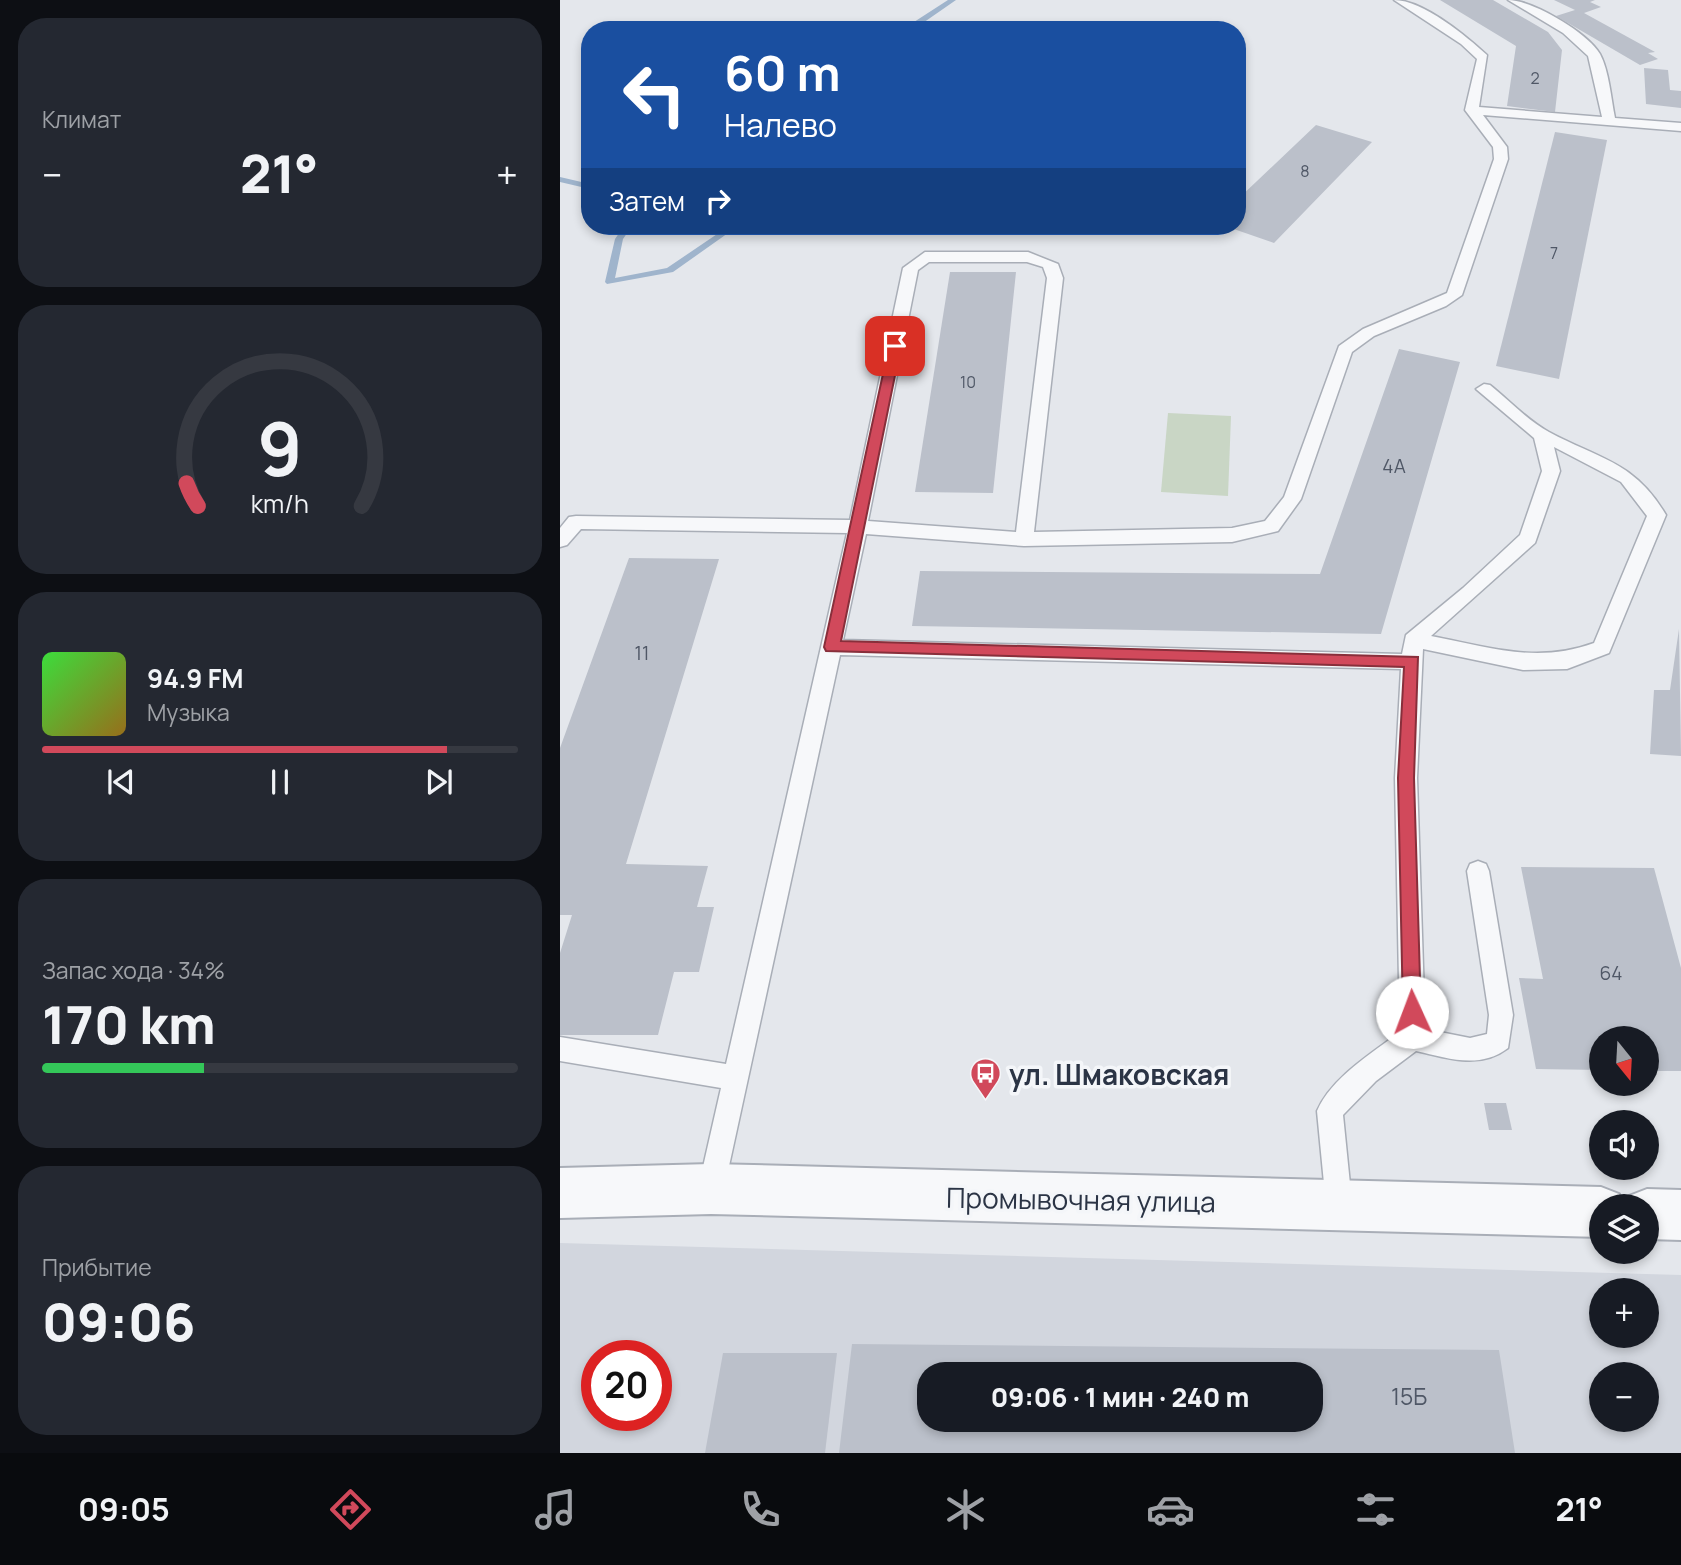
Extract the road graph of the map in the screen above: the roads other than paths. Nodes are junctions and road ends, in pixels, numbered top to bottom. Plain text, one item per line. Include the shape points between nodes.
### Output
1 (1400, 0) edge
2 (1514, 0) edge
3 (1472, 110) junction
4 (1610, 123) junction
5 (1681, 127) edge
6 (1484, 388) dead end
7 (1542, 436) junction
8 (858, 527) junction
9 (1024, 539) junction
10 (560, 540) edge
11 (832, 647) junction
12 (1413, 651) junction
13 (1478, 871) dead end
14 (1413, 1038) junction
15 (560, 1049) edge
16 (736, 1078) junction
17 (711, 1189) junction
18 (560, 1193) edge
19 (1339, 1204) junction
20 (1589, 1212) edge
21 (1659, 1214) edge
22 (1681, 1215) edge

1 - 3 lane via 1465,41 1483,58
2 - 4 lane via 1572,34 1594,55
3 - 4 lane
3 - 9 lane via 1500,147 1501,159 1454,295 1434,309 1359,335 1345,350 1292,499 1271,526 1233,535
4 - 5 lane
6 - 7 lane
7 - 12 lane via 1551,471 1528,538
7 - 12 lane via 1627,478 1657,515 1602,648 1567,661 1523,662
8 - 9 lane
8 - 9 lane via 911,268 925,257 1028,257 1050,264 1055,278
8 - 10 lane via 576,522
8 - 11 lane
11 - 12 lane
11 - 16 lane
12 - 14 lane via 1406,778
13 - 14 lane via 1500,1015 1499,1040 1492,1048 1478,1051
14 - 19 lane via 1367,1072 1330,1111
15 - 16 lane
16 - 17 lane
17 - 18 street, Промывочная улица
17 - 19 street, Промывочная улица
19 - 20 street, Промывочная улица
21 - 22 street

